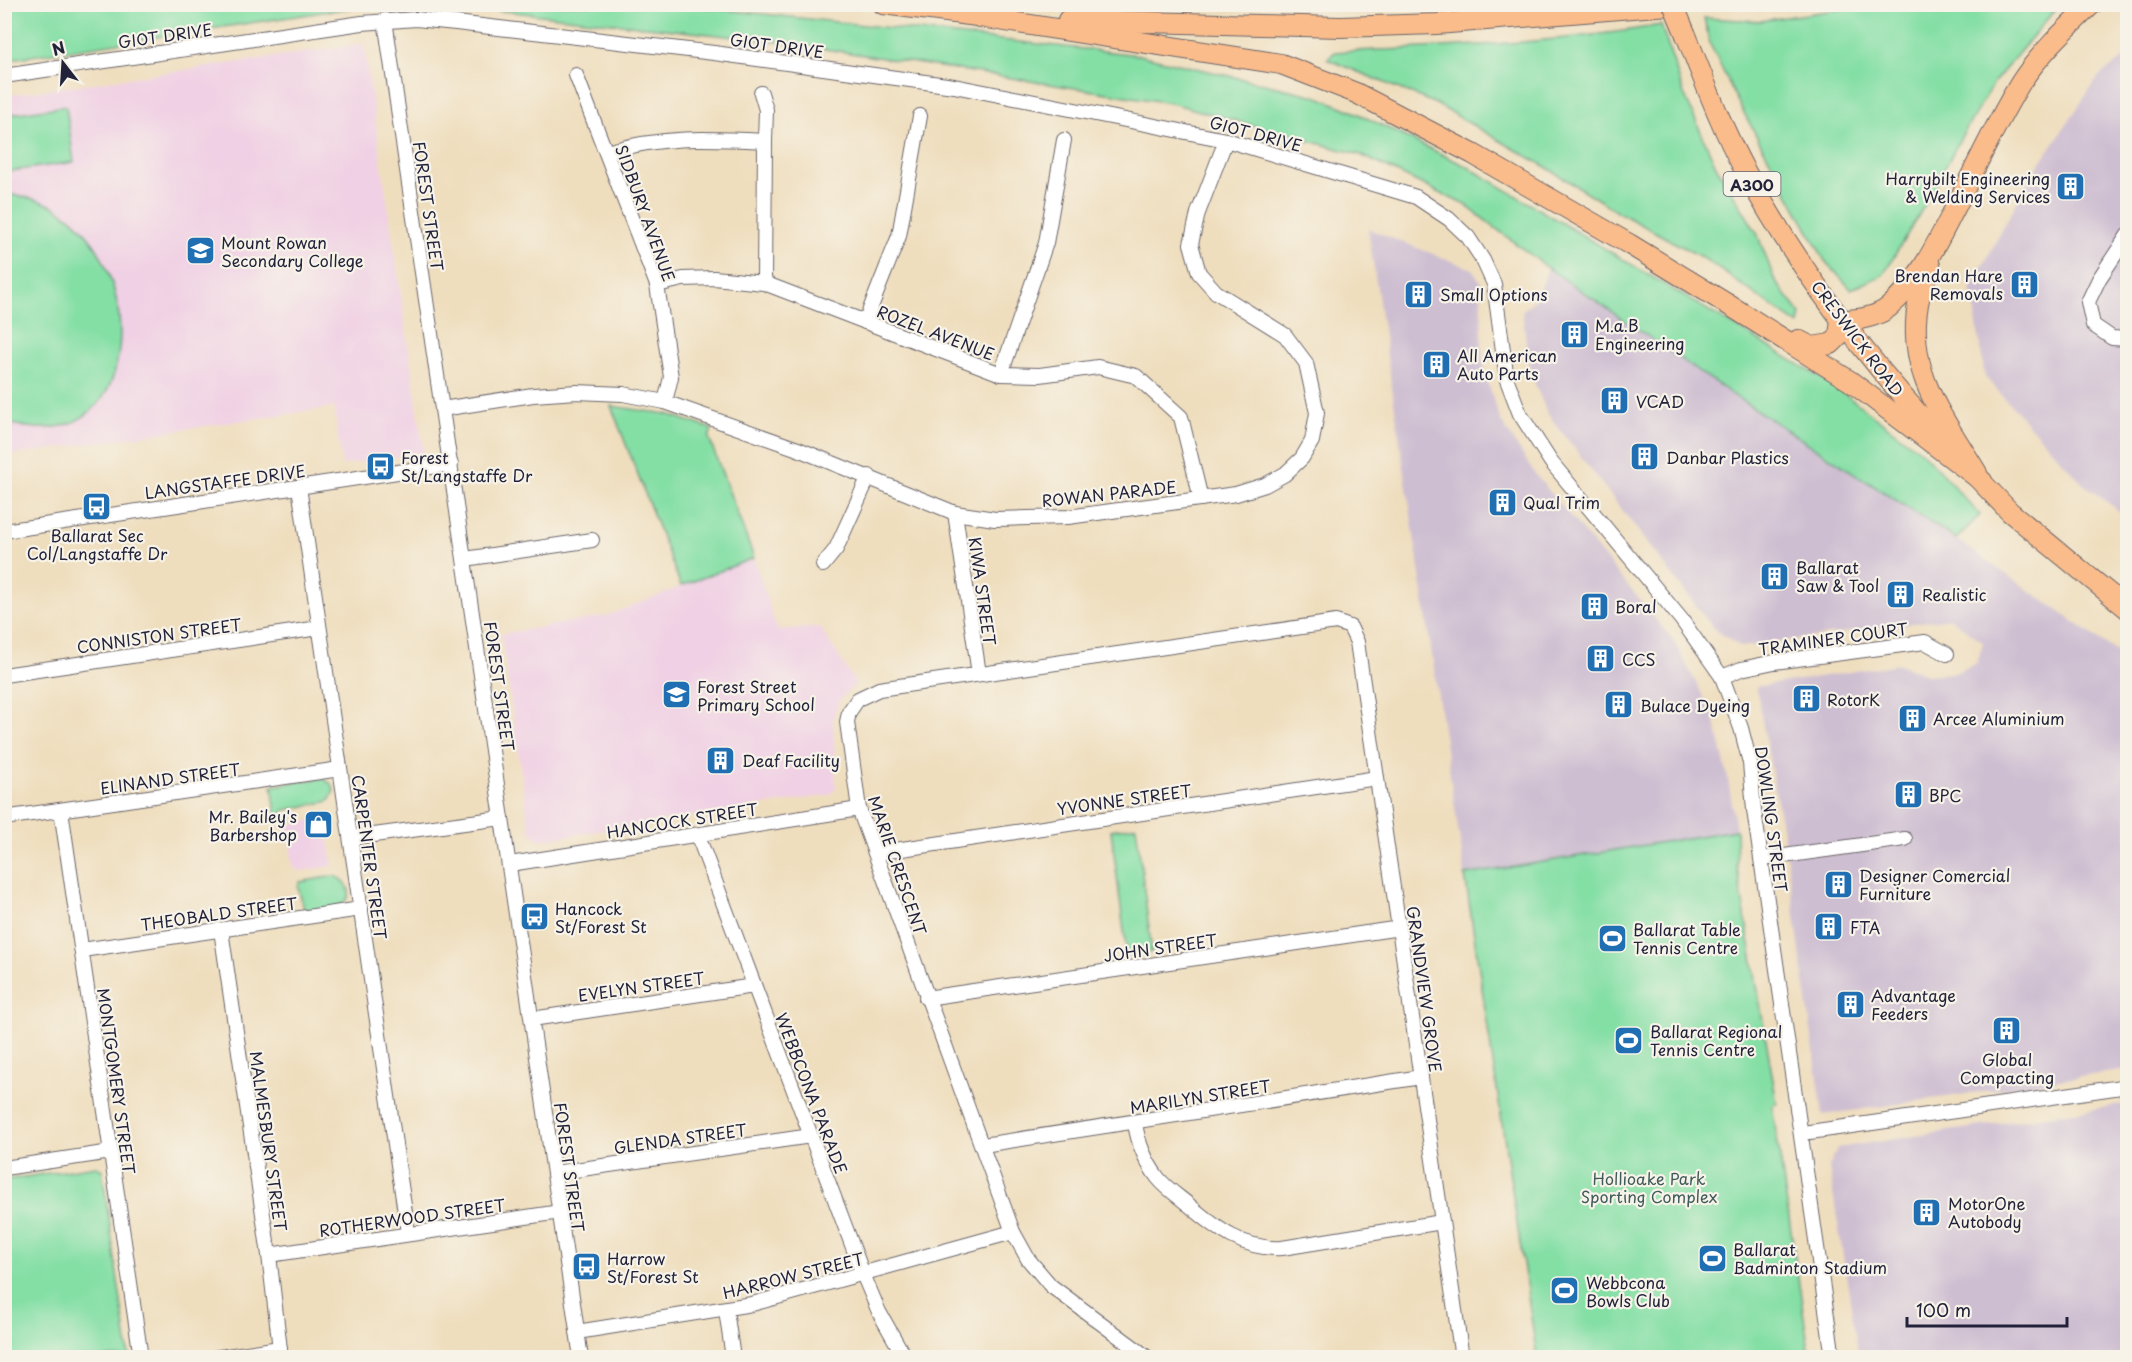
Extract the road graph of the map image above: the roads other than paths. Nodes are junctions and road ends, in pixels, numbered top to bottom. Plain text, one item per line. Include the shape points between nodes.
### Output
1 (883, 4) edge
2 (1673, 4) edge
3 (1681, 4) edge
4 (2092, 4) edge
5 (980, 17) junction
6 (385, 20) junction
7 (576, 75) dead end
8 (4, 76) edge
9 (761, 93) dead end
10 (920, 116) dead end
11 (1064, 140) dead end
12 (1226, 140) junction
13 (765, 141) junction
14 (606, 152) junction
15 (2127, 235) edge
16 (1935, 248) junction
17 (764, 283) junction
18 (1494, 284) joint
19 (657, 285) junction
20 (1737, 310) junction
21 (1841, 320) junction
22 (865, 322) junction
23 (2127, 339) edge
24 (1001, 374) junction
25 (665, 402) junction
26 (442, 409) junction
27 (451, 464) junction
28 (869, 476) junction
29 (1982, 481) junction
30 (299, 487) junction
31 (1201, 499) junction
32 (955, 513) junction
33 (4, 531) edge
34 (592, 540) dead end
35 (465, 559) junction
36 (823, 566) dead end
37 (2127, 609) edge
38 (1354, 621) joint
39 (319, 628) junction
40 (1947, 654) dead end
41 (979, 674) junction
42 (4, 675) edge
43 (1722, 677) junction
44 (340, 769) junction
45 (1377, 778) junction
46 (61, 810) junction
47 (859, 810) junction
48 (4, 818) edge
49 (502, 818) junction
50 (698, 836) junction
51 (351, 838) junction
52 (1905, 839) dead end
53 (875, 853) junction
54 (1762, 859) junction
55 (510, 864) junction
56 (361, 909) junction
57 (1400, 928) junction
58 (221, 930) junction
59 (82, 950) junction
60 (754, 986) junction
61 (926, 998) junction
62 (532, 1019) junction
63 (1421, 1077) junction
64 (2127, 1086) edge
65 (1135, 1123) junction
66 (1803, 1133) junction
67 (811, 1136) junction
68 (983, 1145) junction
69 (111, 1152) junction
70 (4, 1168) edge
71 (554, 1173) junction
72 (560, 1212) junction
73 (1442, 1222) junction
74 (1013, 1232) junction
75 (408, 1233) junction
76 (269, 1255) junction
77 (863, 1274) junction
78 (726, 1310) junction
79 (577, 1332) junction
80 (281, 1353) edge
81 (141, 1358) edge
82 (213, 1358) edge
83 (581, 1358) edge
84 (733, 1358) edge
85 (904, 1358) edge
86 (1148, 1358) edge
87 (1462, 1358) edge
88 (1833, 1358) edge

1 - 5 highway
2 - 21 highway, CRESWICK ROAD / A300, bridge via 1743,166 1782,235
3 - 5 highway via 1437,24 1340,27
4 - 16 highway via 2060,34 2023,80
5 - 20 highway via 1281,64 1346,88 1492,165
6 - 8 street, GIOT DRIVE
6 - 12 street, GIOT DRIVE via 416,19 714,52 931,83
6 - 26 street, FOREST STREET
7 - 14 street, SIDBURY AVENUE
9 - 13 street via 766,110
10 - 22 street via 899,236
11 - 24 street via 1046,243
12 - 18 street, GIOT DRIVE via 1416,197 1468,237
12 - 31 street, ROWAN PARADE via 1198,213 1191,244 1199,273 1216,292 1285,335 1306,363 1317,412 1312,441 1302,458 1285,474 1236,494
13 - 14 street via 697,137 644,141
13 - 17 street
14 - 19 street, SIDBURY AVENUE
15 - 23 street via 2088,302 2093,325 2112,338
16 - 21 highway via 1905,291 1887,309 1864,319
16 - 29 highway via 1918,304 1918,366 1928,391
17 - 19 street, ROZEL AVENUE via 714,278
17 - 22 street, ROZEL AVENUE
18 - 43 street, DOWLING STREET via 1507,380 1521,414 1551,462 1681,619
19 - 25 street, SIDBURY AVENUE via 671,377
20 - 21 highway via 1812,347 1836,341
20 - 29 highway via 1850,381
21 - 29 highway, CRESWICK ROAD / A300 via 1890,383
22 - 24 street, ROZEL AVENUE
24 - 31 street, ROZEL AVENUE via 1040,375 1098,367 1136,376 1181,417
25 - 26 street, ROWAN PARADE via 623,394 577,392
25 - 28 street, ROWAN PARADE
26 - 27 street, FOREST STREET
27 - 30 street, LANGSTAFFE DRIVE
27 - 35 street, FOREST STREET
28 - 32 street, ROWAN PARADE
28 - 36 street via 836,549
29 - 37 highway, CRESWICK ROAD / A300 via 2010,512
30 - 33 street, LANGSTAFFE DRIVE
30 - 39 street, CARPENTER STREET
31 - 32 street, ROWAN PARADE via 1068,518 995,519
32 - 41 street, KIWA STREET
34 - 35 street
35 - 49 street, FOREST STREET
38 - 41 street, MARIE CRESCENT
38 - 45 street, GRANDVIEW GROVE
39 - 42 street, CONNISTON STREET
39 - 44 street, CARPENTER STREET
40 - 43 street, TRAMINER COURT via 1925,642 1760,664
41 - 47 street, MARIE CRESCENT via 875,690 855,702 848,714 847,729
43 - 54 street, DOWLING STREET via 1750,763
44 - 46 street, ELINAND STREET
44 - 51 street, CARPENTER STREET
45 - 53 street, YVONNE STREET
45 - 57 street, GRANDVIEW GROVE
46 - 48 street, ELINAND STREET
46 - 59 street, MONTGOMERY STREET
47 - 50 street, HANCOCK STREET
47 - 53 street, MARIE CRESCENT
49 - 51 street
49 - 55 street, FOREST STREET
50 - 55 street, HANCOCK STREET
50 - 60 street, WEBBCONA PARADE
51 - 56 street, CARPENTER STREET
52 - 54 street
53 - 61 street, MARIE CRESCENT
54 - 66 street, DOWLING STREET
55 - 62 street, FOREST STREET
56 - 58 street, THEOBALD STREET
56 - 75 street, CARPENTER STREET
57 - 61 street, JOHN STREET
57 - 63 street, GRANDVIEW GROVE
58 - 59 street, THEOBALD STREET
58 - 76 street, MALMESBURY STREET
59 - 69 street, MONTGOMERY STREET
60 - 62 street, EVELYN STREET
60 - 67 street, WEBBCONA PARADE
61 - 68 street, MARIE CRESCENT
62 - 71 street, FOREST STREET
63 - 65 street, MARILYN STREET
63 - 73 street, GRANDVIEW GROVE
64 - 66 street
65 - 68 street, MARILYN STREET
65 - 73 street via 1138,1141 1158,1178 1215,1226 1250,1245 1282,1248
66 - 88 street, DOWLING STREET
67 - 71 street, GLENDA STREET
67 - 77 street, WEBBCONA PARADE
68 - 74 street, MARIE CRESCENT
69 - 70 street
69 - 81 street, MONTGOMERY STREET
71 - 72 street, FOREST STREET
72 - 75 street, ROTHERWOOD STREET
72 - 79 street, FOREST STREET
73 - 87 street, GRANDVIEW GROVE
74 - 77 street, HARROW STREET
74 - 86 street, MARIE CRESCENT via 1028,1259 1051,1286
75 - 76 street, ROTHERWOOD STREET
76 - 80 street, MALMESBURY STREET
77 - 78 street, HARROW STREET
77 - 85 street, WEBBCONA PARADE
78 - 79 street, HARROW STREET
78 - 84 street
79 - 83 street, FOREST STREET
80 - 82 street

